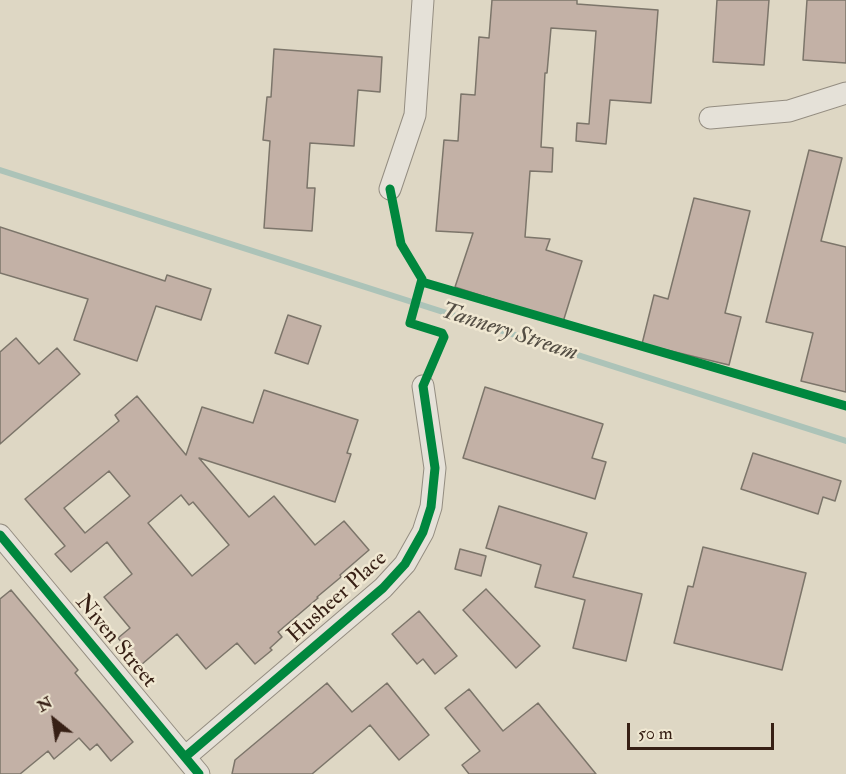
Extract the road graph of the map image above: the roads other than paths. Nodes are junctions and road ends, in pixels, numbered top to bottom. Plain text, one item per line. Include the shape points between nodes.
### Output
1 (423, 0) edge
2 (846, 93) edge
3 (710, 118) dead end
4 (390, 189) dead end
5 (423, 386) dead end
6 (0, 535) edge
7 (185, 757) junction
8 (200, 774) edge

1 - 4 street via 415,115
2 - 3 street via 789,111
5 - 7 street, Husheer Place via 435,468 431,507 423,532 405,564 383,588
6 - 7 street, Niven Street
7 - 8 street, Niven Street

